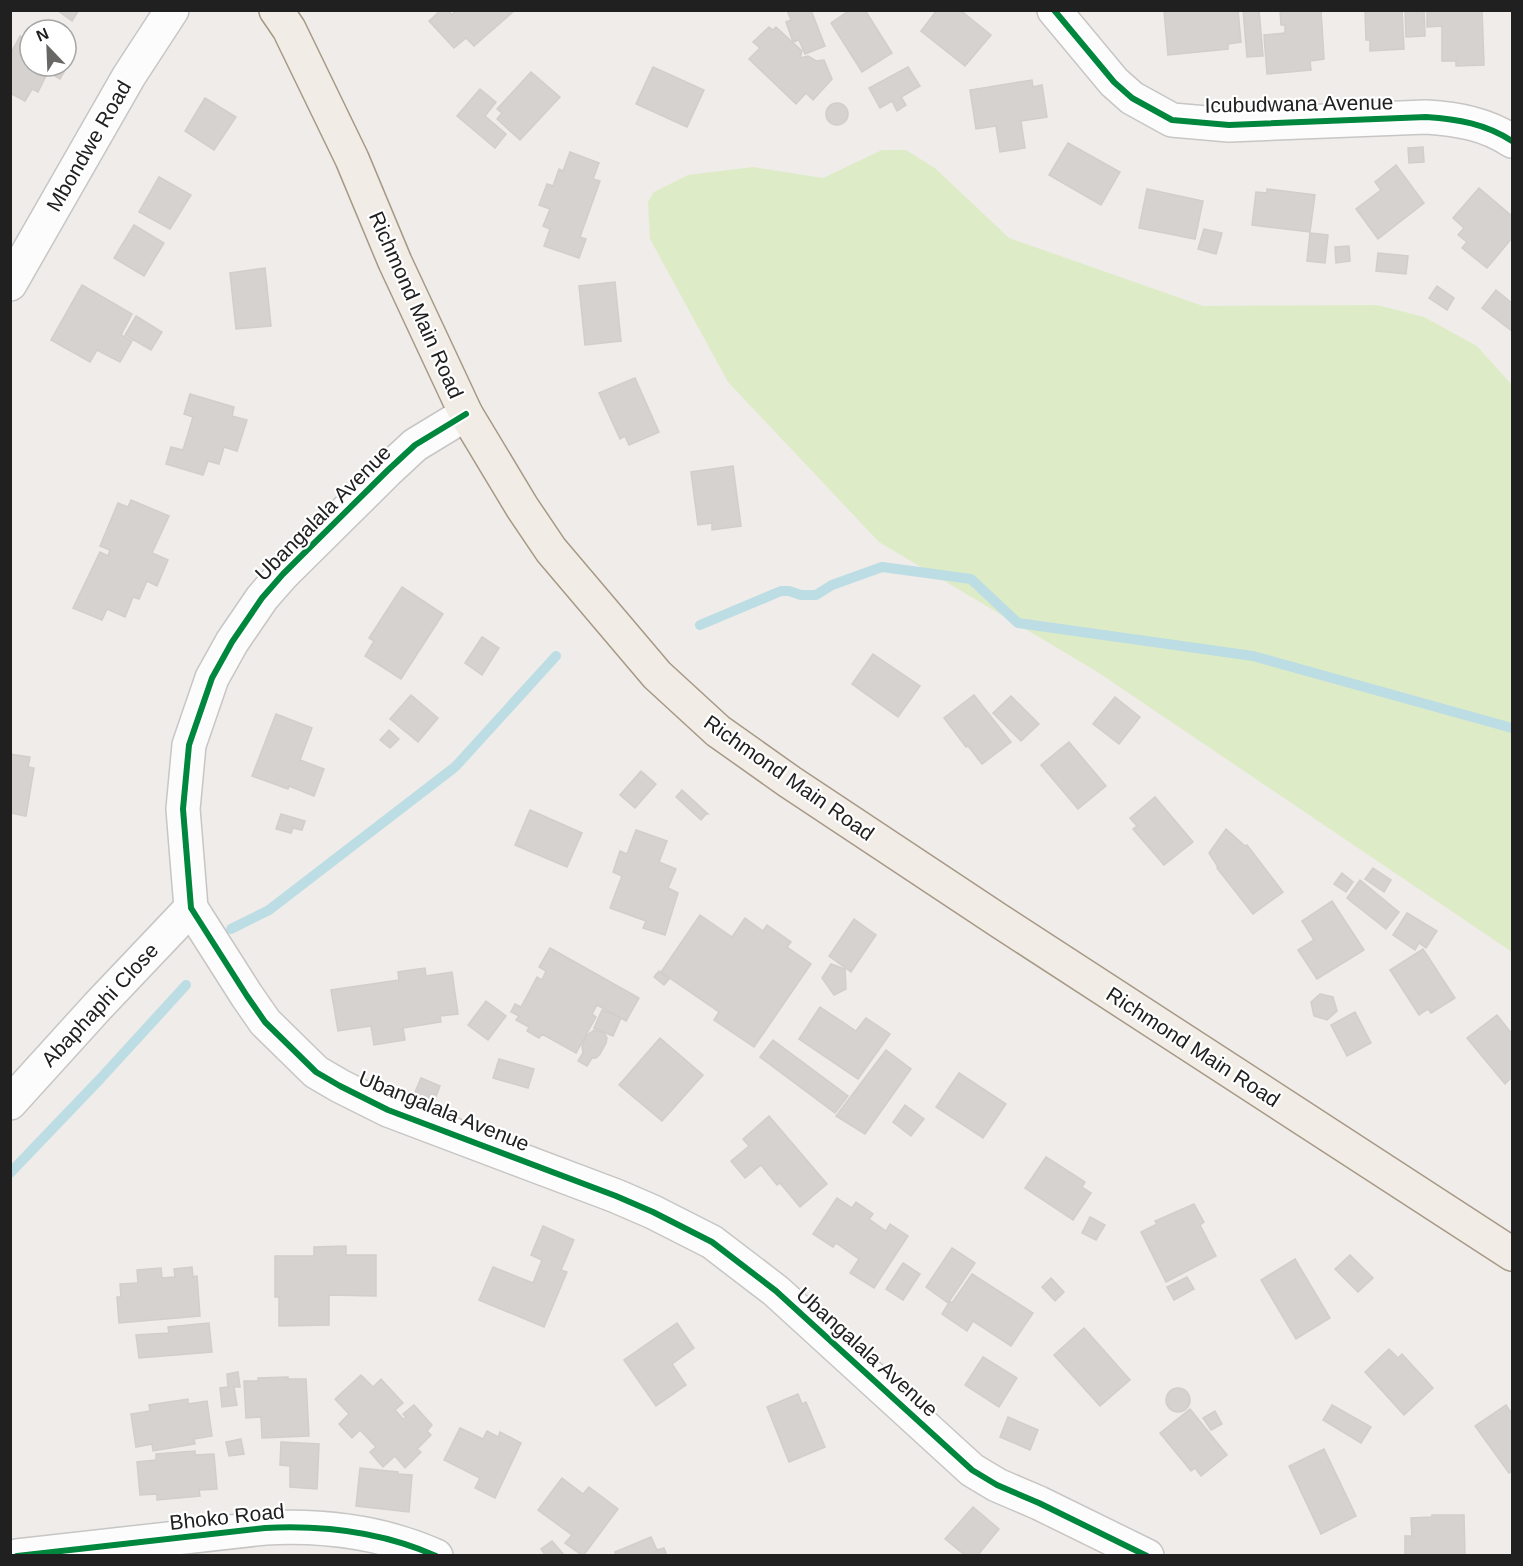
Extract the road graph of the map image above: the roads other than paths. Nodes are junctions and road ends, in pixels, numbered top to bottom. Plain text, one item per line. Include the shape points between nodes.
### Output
1 (172, 10) edge
2 (276, 10) edge
3 (1054, 10) edge
4 (1512, 141) edge
5 (10, 284) edge
6 (466, 414) junction
7 (191, 908) junction
8 (10, 1103) edge
9 (1512, 1254) edge
10 (17, 1556) edge
11 (436, 1556) edge
12 (1147, 1556) edge

1 - 5 street, Mbondwe Road via 129,76
2 - 6 main road, Richmond Main Road via 294,38 352,159
3 - 4 street, Icubudwana Avenue via 1114,82 1132,98 1172,120 1229,125 1445,118 1478,124
6 - 7 street, Ubangalala Avenue via 416,445 387,471 282,574 232,642 212,678 189,745 183,810
6 - 9 main road, Richmond Main Road via 551,550 657,675 718,731 918,868
7 - 8 street, Abaphaphi Close
7 - 12 street, Ubangalala Avenue via 265,1022 316,1072 388,1110 616,1196 712,1242 776,1292 972,1470
10 - 11 street, Bhoko Road via 296,1526 390,1539

